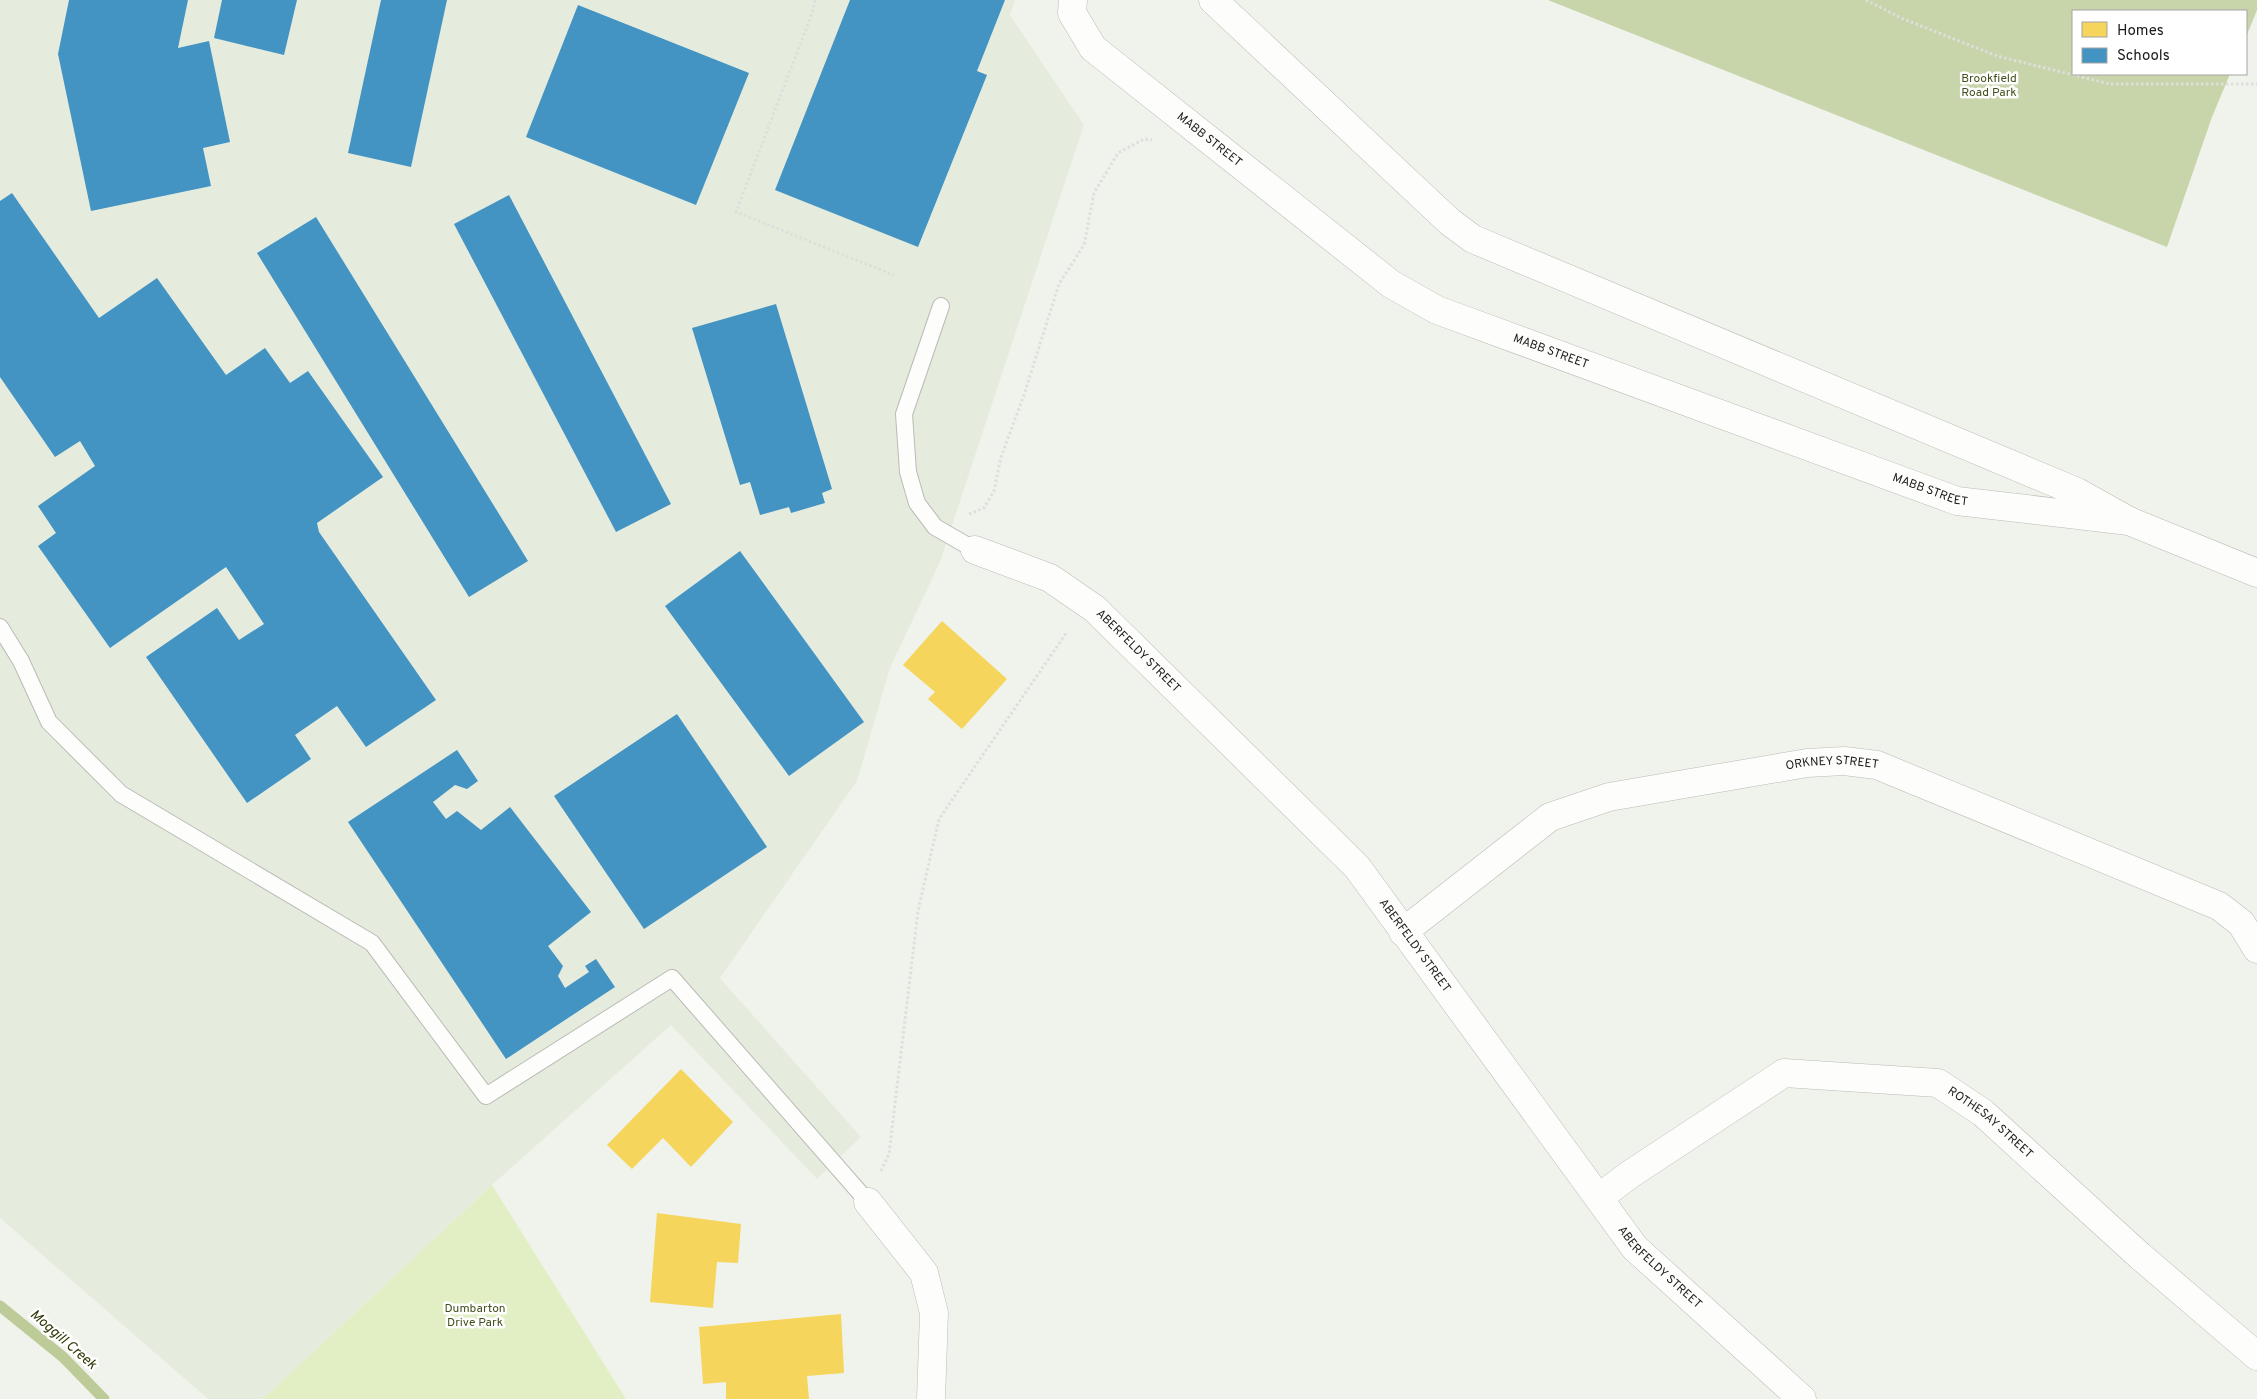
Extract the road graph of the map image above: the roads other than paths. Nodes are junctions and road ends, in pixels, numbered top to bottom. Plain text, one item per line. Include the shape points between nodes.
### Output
1 (1073, 0) edge
2 (1213, 0) edge
3 (941, 306) dead end
4 (2129, 521) junction
5 (976, 550) joint
6 (2257, 573) edge
7 (0, 626) edge
8 (1403, 932) junction
9 (2257, 949) edge
10 (1600, 1198) junction
11 (868, 1202) joint
12 (2257, 1356) edge
13 (931, 1399) edge
14 (1802, 1399) edge

1 - 4 street, MABB STREET via 1072,13 1093,48 1391,284 1437,310 1957,501
2 - 4 street, MABB STREET via 1450,222 1473,239 2077,492
3 - 5 lane via 904,414 908,472 917,503 935,527
4 - 6 street, MABB STREET
5 - 8 street, ABERFELDY STREET via 1050,578 1095,608 1357,867
7 - 11 lane via 21,661 49,722 121,794 372,943 486,1096 672,978
8 - 9 street, ORKNEY STREET via 1550,817 1609,797 1807,763 1844,761 1877,765 2219,906 2241,923
8 - 10 street, ABERFELDY STREET
10 - 12 street, ROTHESAY STREET via 1629,1175 1784,1073 1938,1083 1983,1113 2140,1256
10 - 14 street, ABERFELDY STREET via 1635,1248
11 - 13 street via 924,1273 934,1313

